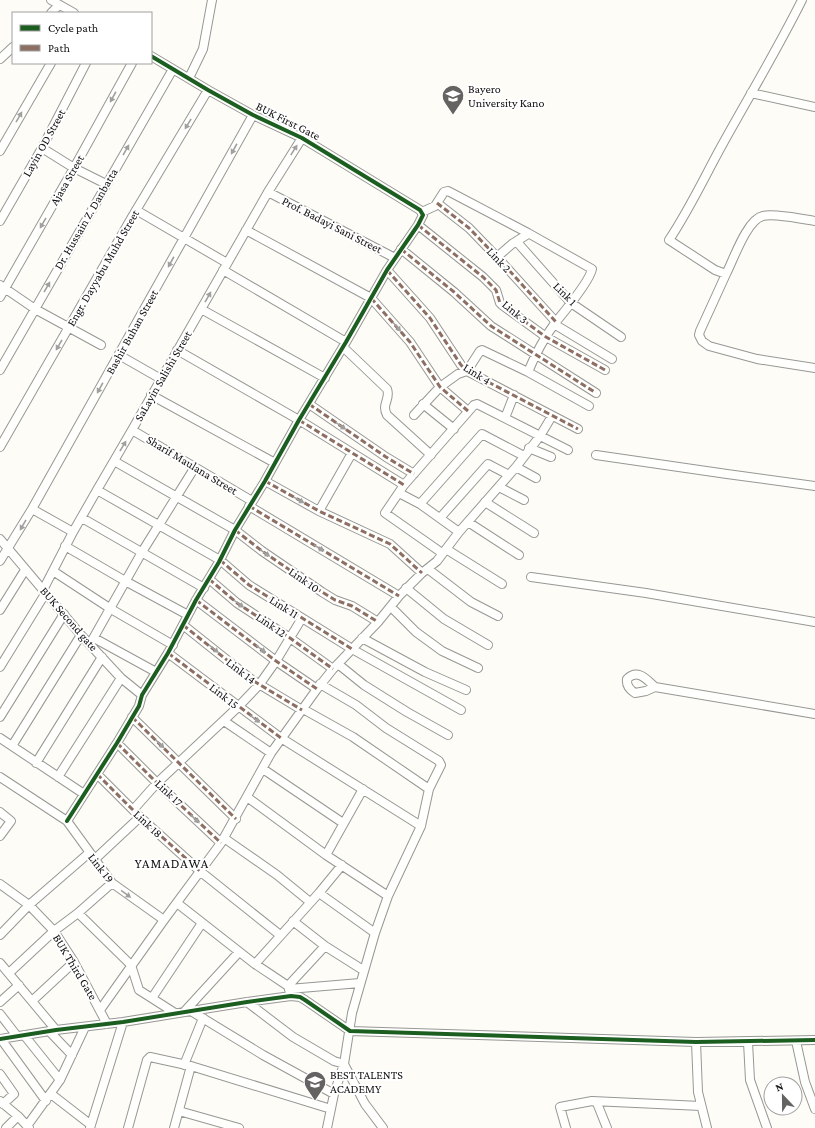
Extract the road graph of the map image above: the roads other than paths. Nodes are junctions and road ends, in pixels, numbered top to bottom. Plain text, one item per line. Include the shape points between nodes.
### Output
1 (51, 0) edge
2 (212, 0) edge
3 (802, 0) edge
4 (59, 5) junction
5 (51, 12) edge
6 (72, 12) edge
7 (12, 48) edge
8 (152, 57) edge
9 (0, 59) edge
10 (49, 64) edge
11 (85, 64) edge
12 (131, 64) edge
13 (172, 69) junction
14 (189, 78) junction
15 (208, 90) junction
16 (751, 94) junction
17 (815, 107) edge
18 (253, 115) junction
19 (302, 138) junction
20 (42, 148) junction
21 (0, 151) edge
22 (74, 168) junction
23 (106, 184) junction
24 (268, 192) junction
25 (437, 203) junction
26 (136, 210) junction
27 (422, 212) junction
28 (0, 221) edge
29 (815, 221) edge
30 (418, 225) junction
31 (246, 230) junction
32 (528, 234) junction
33 (185, 237) junction
34 (517, 242) junction
35 (401, 249) junction
36 (497, 257) junction
37 (395, 258) junction
38 (225, 267) junction
39 (387, 270) junction
40 (726, 274) junction
41 (3, 287) edge
42 (0, 297) edge
43 (371, 298) junction
44 (571, 303) junction
45 (35, 309) junction
46 (201, 309) junction
47 (555, 323) junction
48 (69, 327) junction
49 (546, 336) junction
50 (621, 337) dead end
51 (102, 345) dead end
52 (345, 345) junction
53 (177, 350) junction
54 (119, 355) junction
55 (535, 355) junction
56 (612, 359) dead end
57 (815, 368) edge
58 (0, 370) edge
59 (605, 370) dead end
60 (467, 371) junction
61 (528, 372) junction
62 (325, 378) junction
63 (161, 379) junction
64 (440, 387) junction
65 (596, 393) dead end
66 (151, 395) junction
67 (514, 395) junction
68 (309, 404) junction
69 (423, 404) junction
70 (589, 406) dead end
71 (468, 411) junction
72 (414, 415) dead end
73 (552, 416) junction
74 (505, 418) junction
75 (299, 420) junction
76 (454, 429) junction
77 (132, 430) junction
78 (578, 430) dead end
79 (540, 436) junction
80 (0, 447) edge
81 (529, 448) junction
82 (568, 450) dead end
83 (352, 453) junction
84 (431, 455) junction
85 (596, 455) dead end
86 (524, 456) junction
87 (551, 457) dead end
88 (114, 461) junction
89 (275, 463) junction
90 (195, 467) junction
91 (516, 467) junction
92 (414, 474) junction
93 (509, 475) junction
94 (536, 478) dead end
95 (265, 481) junction
96 (404, 486) junction
97 (815, 486) edge
98 (499, 487) junction
99 (97, 490) junction
100 (399, 493) junction
101 (176, 497) junction
102 (524, 500) dead end
103 (485, 502) junction
104 (251, 503) junction
105 (420, 504) junction
106 (32, 509) junction
107 (319, 511) junction
108 (82, 518) junction
109 (440, 518) junction
110 (468, 522) junction
111 (159, 525) junction
112 (235, 530) junction
113 (72, 532) junction
114 (458, 532) junction
115 (534, 533) dead end
116 (0, 539) edge
117 (65, 546) junction
118 (8, 549) junction
119 (444, 551) junction
120 (142, 552) junction
121 (519, 555) dead end
122 (220, 560) junction
123 (0, 561) edge
124 (26, 570) junction
125 (53, 571) junction
126 (425, 571) junction
127 (531, 577) dead end
128 (209, 579) junction
129 (127, 582) junction
130 (502, 584) dead end
131 (204, 588) junction
132 (406, 588) junction
133 (44, 592) junction
134 (399, 596) junction
135 (196, 600) junction
136 (391, 606) junction
137 (111, 609) junction
138 (0, 610) edge
139 (64, 614) junction
140 (188, 616) junction
141 (498, 616) dead end
142 (302, 618) junction
143 (378, 622) junction
144 (815, 622) edge
145 (183, 625) junction
146 (81, 635) junction
147 (290, 638) junction
148 (362, 638) junction
149 (92, 641) junction
150 (173, 645) junction
151 (488, 645) dead end
152 (352, 649) junction
153 (168, 653) junction
154 (102, 657) junction
155 (276, 661) junction
156 (336, 666) junction
157 (0, 667) edge
158 (478, 668) dead end
159 (156, 672) junction
160 (121, 678) junction
161 (259, 685) junction
162 (319, 686) junction
163 (655, 687) dead end
164 (466, 690) dead end
165 (142, 695) junction
166 (238, 707) junction
167 (303, 709) junction
168 (461, 710) dead end
169 (815, 714) edge
170 (0, 716) edge
171 (132, 716) junction
172 (224, 721) junction
173 (448, 735) dead end
174 (0, 738) edge
175 (281, 738) junction
176 (117, 742) junction
177 (12, 746) junction
178 (271, 753) junction
179 (36, 762) junction
180 (180, 763) junction
181 (263, 769) junction
182 (97, 774) junction
183 (58, 777) junction
184 (0, 778) edge
185 (157, 783) junction
186 (429, 789) junction
187 (363, 790) junction
188 (84, 794) junction
189 (247, 796) junction
190 (133, 810) junction
191 (0, 812) edge
192 (140, 817) junction
193 (236, 819) junction
194 (67, 821) junction
195 (343, 823) junction
196 (421, 826) junction
197 (0, 836) edge
198 (223, 841) junction
199 (89, 853) junction
200 (326, 855) junction
201 (94, 860) junction
202 (342, 865) junction
203 (201, 872) junction
204 (112, 883) junction
205 (2, 888) edge
206 (319, 893) junction
207 (388, 896) junction
208 (310, 902) junction
209 (177, 903) junction
210 (29, 905) junction
211 (78, 914) junction
212 (164, 920) junction
213 (293, 921) junction
214 (202, 923) junction
215 (54, 931) junction
216 (375, 933) junction
217 (0, 935) edge
218 (280, 936) junction
219 (325, 946) junction
220 (239, 952) junction
221 (74, 962) junction
222 (0, 963) edge
223 (255, 964) junction
224 (131, 965) junction
225 (364, 970) junction
226 (9, 973) junction
227 (360, 983) junction
228 (18, 985) junction
229 (289, 991) junction
230 (152, 998) junction
231 (32, 1001) junction
232 (0, 1002) edge
233 (247, 1002) junction
234 (100, 1010) junction
235 (188, 1012) junction
236 (0, 1014) edge
237 (175, 1014) junction
238 (203, 1018) junction
239 (123, 1022) junction
240 (107, 1024) junction
241 (85, 1027) junction
242 (52, 1031) junction
243 (350, 1031) junction
244 (20, 1036) junction
245 (0, 1039) edge
246 (815, 1040) edge
247 (796, 1041) junction
248 (696, 1042) junction
249 (748, 1042) junction
250 (72, 1055) junction
251 (344, 1064) junction
252 (188, 1065) junction
253 (0, 1074) edge
254 (60, 1080) junction
255 (334, 1094) junction
256 (48, 1097) junction
257 (1, 1102) edge
258 (595, 1102) junction
259 (701, 1106) junction
260 (331, 1108) junction
261 (815, 1109) edge
262 (179, 1111) junction
263 (18, 1116) junction
264 (91, 1126) edge
265 (28, 1127) edge
266 (6, 1128) edge
267 (128, 1128) edge
268 (174, 1128) edge
269 (239, 1128) edge
270 (327, 1128) edge
271 (383, 1128) edge
272 (566, 1128) edge
273 (607, 1128) edge
274 (707, 1128) edge
275 (767, 1128) edge

1 - 4 street
2 - 14 street via 203,49
3 - 16 street
4 - 5 street
4 - 6 street
7 - 9 street
8 - 13 street, BUK First Gate
21 -> 10 street
11 - 20 street, Layin OD Street
12 -> 22 street, Ajasa Street
13 - 14 street, BUK First Gate
23 -> 13 street, Dr. Hussain Z. Danbatta
14 - 15 street, BUK First Gate
15 - 18 street, BUK First Gate
15 -> 26 street, Engr. Dayyabu Muhd Street
16 - 17 street
16 - 40 street via 669,240 715,270
18 - 19 street, BUK First Gate
18 -> 33 street, Bashir Buhan Street
24 -> 19 street, SaLayin Salishi Street
19 - 27 street, BUK First Gate
20 - 22 street
20 - 28 street, Layin OD Street
22 - 23 street
22 -> 41 street, Ajasa Street
45 -> 23 street, Dr. Hussain Z. Danbatta
24 - 31 street, SaLayin Salishi Street
24 - 37 street, Prof. Badayi Sani Street
25 - 27 street
25 - 32 street via 444,192 448,191
25 - 36 street, Link 2 via 469,228
26 - 33 street
26 - 48 street, Engr. Dayyabu Muhd Street
27 - 30 street
29 - 40 street via 767,215 759,217 751,224
30 - 35 street
30 - 49 street, Link 3 via 483,277 496,290 502,305
31 - 38 street, SaLayin Salishi Street
31 - 43 street
32 - 34 street
32 - 44 street via 593,270
33 - 38 street
33 -> 54 street, Bashir Buhan Street
34 - 36 street
34 - 44 street, Link 1
35 - 37 street
35 - 55 street via 491,326
36 - 47 street, Link 2
37 - 39 street
46 -> 38 street, SaLayin Salishi Street
38 - 52 street
39 - 43 street
39 - 60 street, Link 4 via 430,318
40 - 57 street via 700,331 702,341 709,346 758,359
41 - 42 street, Ajasa Street
41 - 45 street
43 - 52 street
43 -> 64 street via 410,342
44 - 47 street
44 - 50 street, Link 1
45 - 48 street
45 - 58 street, Dr. Hussain Z. Danbatta
46 - 53 street, SaLayin Salishi Street
46 - 62 street
47 - 49 street
47 - 56 street, Link 2
48 - 51 street
48 -> 80 street, Engr. Dayyabu Muhd Street
49 - 55 street
49 - 59 street, Link 3
52 - 62 street
52 - 84 street via 387,389 384,406 388,415
53 - 63 street, SaLayin Salishi Street
53 - 75 street
54 - 63 street
54 -> 106 street, Bashir Buhan Street
55 - 61 street
55 - 65 street
60 - 61 street via 482,350
60 - 64 street via 458,374
60 - 67 street, Link 4
61 - 70 street
62 - 68 street
63 - 66 street, SaLayin Salishi Street
64 - 69 street
64 - 71 street
66 - 77 street, SaLayin Salishi Street
66 - 89 street
67 - 73 street, Link 4
67 - 74 street
68 - 75 street
68 -> 92 street
69 - 72 street
69 - 76 street
71 - 74 street via 477,404
71 - 76 street
73 - 78 street, Link 4
73 - 79 street
74 - 79 street
75 - 83 street
75 - 89 street
75 - 96 street
76 - 84 street
88 -> 77 street, SaLayin Salishi Street
77 - 90 street, Sharif Maulana Street
79 - 81 street
79 - 82 street
81 - 86 street
81 - 87 street
83 - 96 street
83 - 107 street
84 - 92 street
85 - 97 street
86 - 91 street
86 - 105 street via 482,434
88 - 99 street, SaLayin Salishi Street
88 - 101 street, Link 10
89 - 95 street
90 - 101 street
90 - 104 street, Sharif Maulana Street
91 - 93 street
91 - 94 street
92 - 96 street
93 - 98 street
93 - 109 street via 488,464
95 - 104 street
95 -> 107 street
96 - 100 street
98 - 102 street
98 - 103 street
99 - 108 street, SaLayin Salishi Street
99 - 111 street, Link 11
100 - 105 street
100 - 119 street via 385,514
101 - 111 street
101 - 112 street, Link 10
103 - 110 street
103 - 115 street
104 - 112 street
104 -> 134 street, Sharif Maulana Street
105 - 109 street
106 - 113 street
106 -> 118 street, Bashir Buhan Street
107 - 126 street via 390,544
108 - 113 street, SaLayin Salishi Street
108 - 120 street
109 - 114 street
110 - 114 street
110 - 121 street
111 - 120 street
111 - 122 street, Link 11
112 - 122 street
112 -> 143 street, Link 10 via 322,592
113 - 117 street, SaLayin Salishi Street
114 - 119 street
116 - 118 street, BUK Second gate
117 - 125 street, SaLayin Salishi Street
117 - 129 street
118 - 123 street, Bashir Buhan Street
118 - 124 street, BUK Second gate
119 - 126 street
119 - 130 street
120 - 129 street
120 - 131 street
122 - 128 street
122 - 142 street, Link 11 via 249,585
124 - 133 street, BUK Second gate
124 - 138 street
125 - 133 street, SaLayin Salishi Street
125 - 137 street
126 - 132 street
126 - 141 street via 471,602
127 - 144 street via 646,593
128 - 131 street
128 -> 147 street, Link 12 via 237,603
129 - 137 street
129 - 140 street
131 - 135 street
132 - 134 street
132 - 151 street via 444,619
133 - 139 street, BUK Second gate
133 - 157 street, SaLayin Salishi Street
134 - 136 street
135 - 140 street
135 -> 155 street
136 - 143 street
136 - 158 street via 416,632 442,651
137 - 149 street
137 - 150 street
139 - 146 street, BUK Second gate
139 - 170 street
140 - 145 street
142 - 147 street
142 - 152 street, Link 11
143 - 148 street
145 - 150 street
145 -> 161 street, Link 14
146 - 149 street, BUK Second gate
146 - 177 street
147 - 155 street
147 - 156 street, Link 12
148 - 152 street
148 - 164 street via 425,672
149 - 154 street, BUK Second gate
149 - 159 street
150 - 153 street
152 - 156 street
152 - 168 street, Link 11
153 - 159 street
153 - 166 street, Link 15
154 - 160 street, BUK Second gate
154 - 179 street
155 - 161 street
155 - 162 street
156 - 162 street
156 - 173 street, Link 12
159 - 165 street
160 - 165 street, BUK Second gate
160 - 183 street
161 - 166 street
161 - 167 street, Link 14
162 - 167 street
162 - 186 street via 356,705 386,728 439,761 441,765
163 - 169 street
165 - 171 street
166 - 172 street
166 -> 175 street, Link 15
167 - 175 street
167 - 186 street, Link 14 via 353,737
171 - 176 street
171 -> 180 street
172 - 178 street
172 - 180 street
174 - 177 street
175 - 178 street
175 - 187 street, Link 15
176 - 182 street
176 - 185 street, Link 17
177 - 179 street
178 - 181 street
179 - 183 street
180 - 185 street
180 - 193 street
181 - 189 street
181 - 195 street
182 - 188 street
182 - 190 street, Link 18
183 - 188 street
184 - 194 street
185 - 190 street
185 -> 198 street, Link 17
186 - 196 street
187 - 195 street
187 - 196 street, Link 15
188 - 194 street
189 - 193 street
189 - 200 street
190 - 192 street, Link 18
191 - 197 street via 11,821
192 - 201 street
192 - 203 street, Link 18
193 - 198 street
194 - 199 street, Link 19
195 - 200 street
196 - 207 street
198 - 203 street
198 - 208 street, Link 17 via 277,875
199 - 201 street, Link 19
199 - 210 street
200 - 202 street
201 - 204 street, Link 19
202 - 206 street
202 - 207 street
203 - 209 street
203 - 218 street, Link 18
204 - 211 street
204 -> 212 street, Link 19
205 - 210 street, BUK Third Gate
206 - 208 street
206 - 216 street
207 - 216 street
208 - 213 street
209 - 212 street
209 - 214 street
210 - 215 street, BUK Third Gate
210 - 217 street
211 - 215 street
211 - 224 street
212 - 224 street
213 - 218 street
213 - 219 street
214 - 220 street
214 - 230 street
215 - 221 street, BUK Third Gate
215 - 226 street
216 - 225 street
218 - 223 street
219 - 225 street
219 - 229 street
220 - 223 street
220 - 235 street
221 - 231 street
221 - 234 street, BUK Third Gate
222 - 226 street
223 - 229 street
224 - 230 street via 139,990
224 - 234 street
225 - 227 street
226 - 228 street
227 - 229 street
227 - 243 street
228 - 231 street
228 - 232 street
229 - 233 street
229 - 243 street
230 - 237 street
231 - 242 street
233 - 235 street
233 - 251 street via 293,1037 334,1061
234 - 240 street, BUK Third Gate
235 - 237 street
235 - 238 street
236 - 244 street
237 - 239 street
238 - 252 street
238 - 255 street
239 - 240 street
239 - 264 street
240 - 241 street
241 - 242 street
241 - 250 street
242 - 244 street
242 - 250 street
243 - 248 street
243 - 251 street
244 - 245 street
244 - 254 street
245 - 256 street
246 - 247 street
247 - 249 street
247 - 261 street
248 - 249 street
248 - 259 street
249 - 275 street via 750,1080
250 - 254 street
251 - 255 street
251 - 271 street via 365,1104
252 - 260 street
252 - 262 street
252 - 267 street via 148,1058
253 - 257 street via 14,1094
254 - 256 street
255 - 260 street
256 - 264 street
256 - 265 street
257 - 263 street
258 - 259 street
258 - 272 street via 560,1107
258 - 273 street
259 - 274 street
260 - 270 street
262 - 268 street
262 - 269 street
263 - 265 street
263 - 266 street

